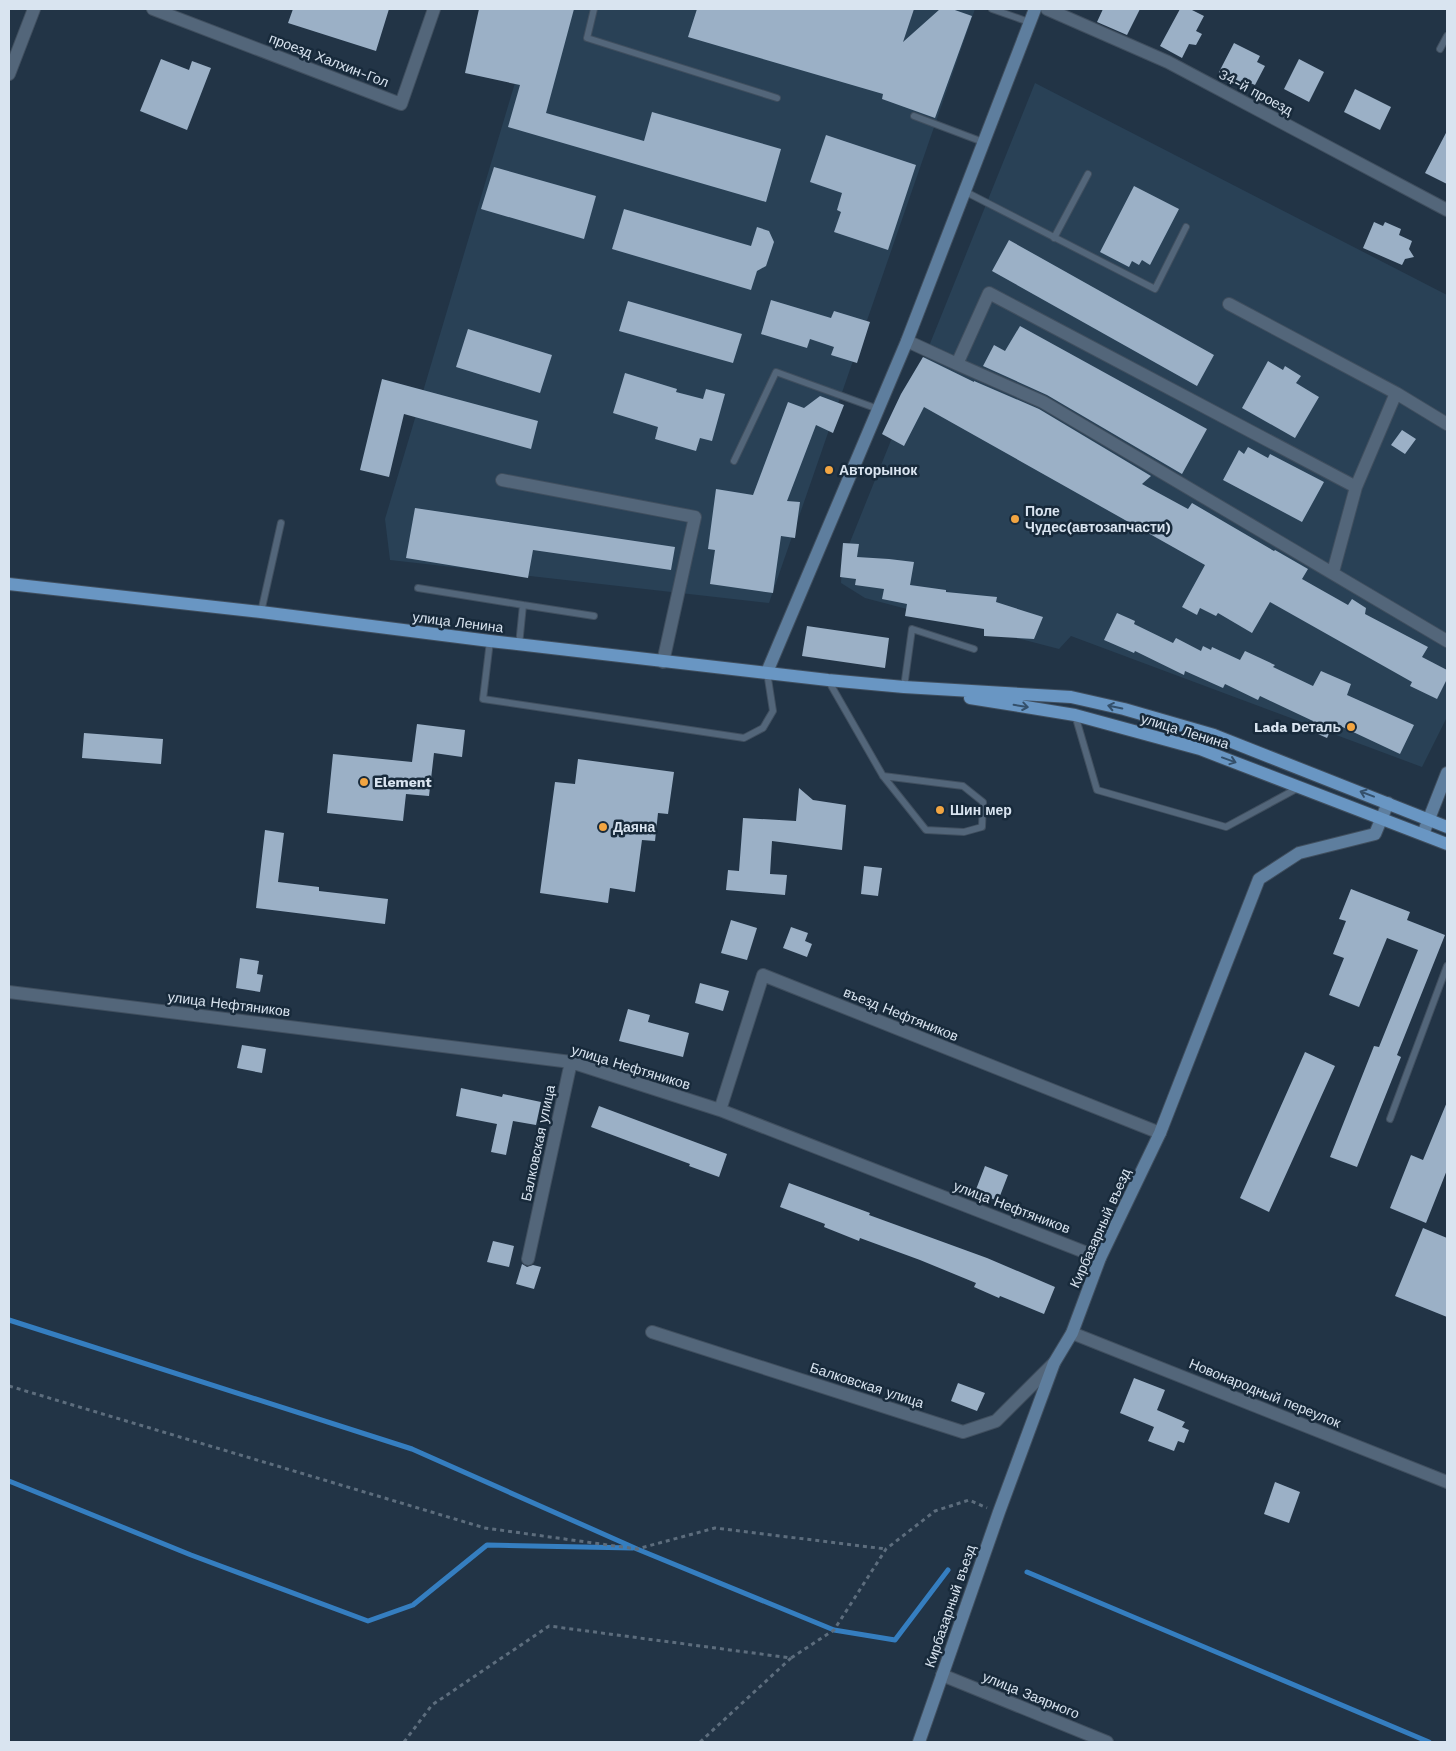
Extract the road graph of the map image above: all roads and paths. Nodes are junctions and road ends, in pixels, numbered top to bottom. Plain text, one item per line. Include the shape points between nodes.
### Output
1 (34, 9) edge
2 (153, 9) edge
3 (434, 9) edge
4 (594, 9) edge
5 (992, 9) edge
6 (1034, 9) edge
7 (1047, 9) edge
8 (1029, 22) junction
9 (1447, 36) edge
10 (1440, 49) dead end
11 (9, 74) edge
12 (777, 98) dead end
13 (914, 116) dead end
14 (983, 142) junction
15 (1088, 174) dead end
16 (964, 191) junction
17 (1447, 210) edge
18 (1186, 227) dead end
19 (1054, 238) junction
20 (1229, 304) dead end
21 (907, 341) junction
22 (957, 364) junction
23 (1396, 393) junction
24 (878, 409) junction
25 (1447, 424) edge
26 (734, 461) dead end
27 (502, 480) dead end
28 (1356, 487) junction
29 (281, 523) dead end
30 (1333, 572) junction
31 (9, 584) edge
32 (418, 588) dead end
33 (523, 605) junction
34 (261, 612) junction
35 (594, 616) dead end
36 (490, 641) junction
37 (1447, 641) edge
38 (520, 645) junction
39 (974, 650) dead end
40 (663, 662) junction
41 (767, 672) junction
42 (828, 680) junction
43 (904, 687) junction
44 (1075, 715) junction
45 (1447, 773) edge
46 (883, 776) junction
47 (1300, 786) junction
48 (1388, 803) junction
49 (1383, 818) junction
50 (1429, 819) junction
51 (1447, 827) edge
52 (1423, 834) junction
53 (1447, 844) edge
54 (1447, 966) edge
55 (9, 992) edge
56 (571, 1062) junction
57 (720, 1110) junction
58 (1390, 1119) dead end
59 (1160, 1133) junction
60 (1100, 1258) junction
61 (528, 1259) dead end
62 (652, 1332) dead end
63 (1072, 1333) junction
64 (1054, 1363) junction
65 (9, 1386) edge
66 (1447, 1482) edge
67 (999, 1512) junction
68 (886, 1549) junction
69 (791, 1658) junction
70 (942, 1674) junction
71 (404, 1742) edge
72 (700, 1742) edge
73 (919, 1742) edge
74 (1107, 1742) edge

1 - 11 street
2 - 3 street, проезд Халхин-Гол via 401,104
4 - 12 lane via 587,38
5 - 8 lane
6 - 8 street
7 - 17 street, 34-й проезд via 1168,62
8 - 14 street
9 - 10 lane
13 - 14 lane
14 - 16 street
15 - 19 lane
16 - 19 lane
16 - 21 street
18 - 19 lane via 1155,289
20 - 23 street
21 - 22 street
21 - 24 street
22 - 28 street via 989,293
22 - 30 street via 1043,402
23 - 25 street
23 - 28 street
24 - 26 lane via 776,372
24 - 41 street
27 - 40 street via 695,517
28 - 30 street
29 - 34 lane
30 - 37 street
31 - 34 main road, улица Ленина
32 - 33 lane
33 - 35 lane
33 - 38 lane
34 - 36 main road, улица Ленина
36 - 38 main road, улица Ленина
36 - 41 lane via 483,699 744,738 763,728 773,711
38 - 40 main road, улица Ленина
39 - 43 lane via 912,629
40 - 41 main road, улица Ленина
41 - 42 main road, улица Ленина
42 - 43 main road, улица Ленина
42 - 46 lane
43 -> 44 main road, улица Ленина
48 -> 43 main road, улица Ленина via 1214,735 1124,708 1071,697
44 -> 47 main road, улица Ленина via 1200,749
44 - 47 lane via 1097,790 1226,827
45 - 50 street
46 - 46 lane via 926,830 964,832 982,827 983,802 963,786
47 - 49 main road, улица Ленина
48 - 49 street, Кирбазарный въезд
48 - 50 main road, улица Ленина
49 - 52 main road, улица Ленина
49 - 59 street, Кирбазарный въезд via 1375,834 1299,853 1259,879
50 - 51 main road, улица Ленина
50 - 52 street
52 - 53 main road, улица Ленина
54 - 58 lane
55 - 56 street, улица Нефтяников
56 - 57 street, улица Нефтяников
56 - 61 street, Балковская улица
57 - 59 street, въезд Нефтяников via 763,975
57 - 60 street, улица Нефтяников
59 - 60 street, Кирбазарный въезд
60 - 63 street, Кирбазарный въезд
62 - 64 street, Балковская улица via 963,1432 996,1421
63 - 64 street, Кирбазарный въезд
63 - 66 street, Новонародный переулок
64 - 67 street, Кирбазарный въезд
65 - 68 path via 485,1528 637,1548 715,1528
67 - 68 path via 969,1500 935,1511
67 - 70 street, Кирбазарный въезд
68 - 69 path via 834,1630
69 - 71 path via 549,1626 432,1705
69 - 72 path
70 - 73 street, Кирбазарный въезд
70 - 74 street, улица Заярного

